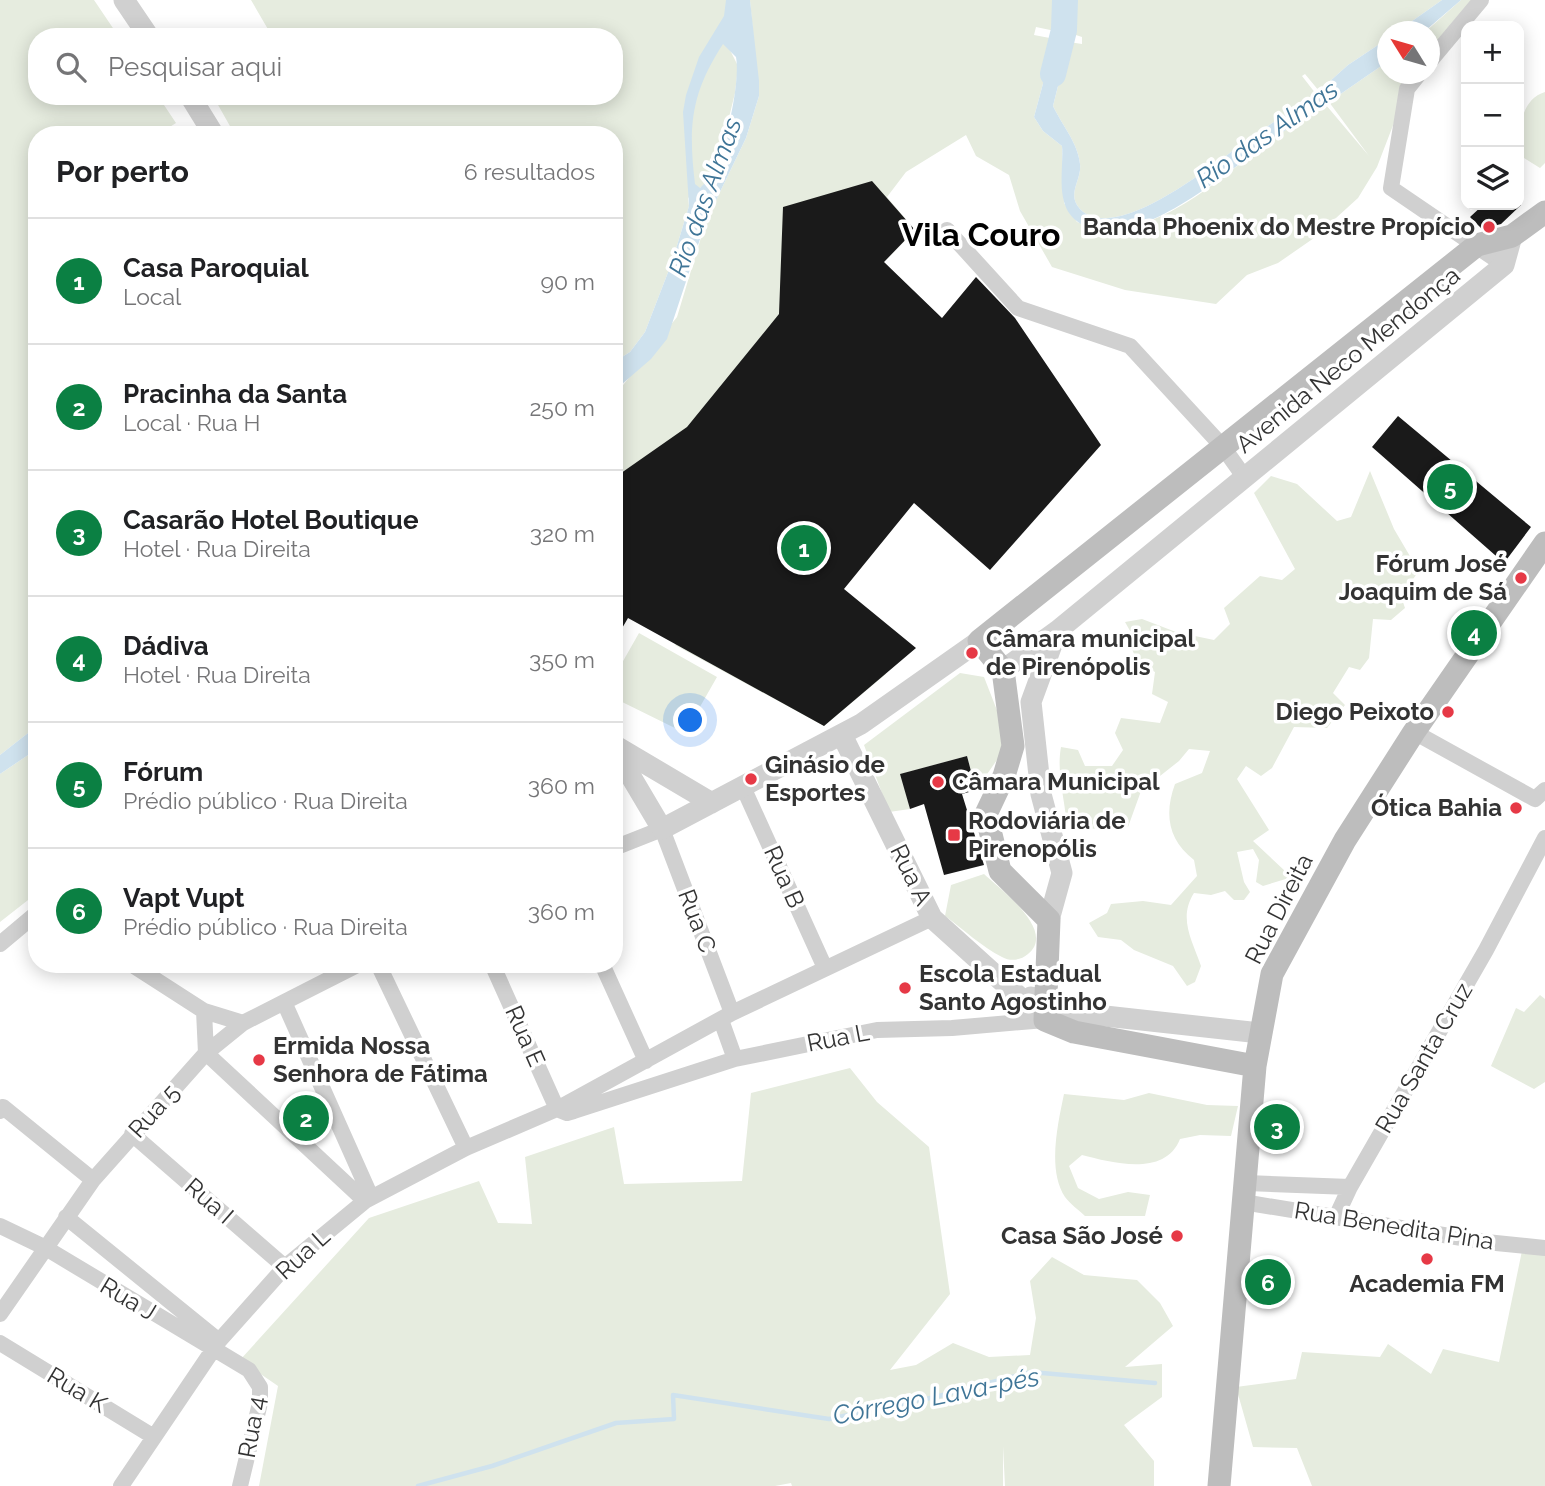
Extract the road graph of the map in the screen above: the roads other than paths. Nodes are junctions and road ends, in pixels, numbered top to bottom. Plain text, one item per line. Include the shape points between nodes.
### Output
1 (124, 0) edge
2 (1481, 0) edge
3 (143, 28) edge
4 (1440, 49) edge
5 (1411, 84) edge
6 (196, 105) edge
7 (208, 126) edge
8 (1545, 212) edge
9 (947, 230) dead end
10 (1512, 236) junction
11 (1477, 245) junction
12 (1504, 265) junction
13 (1223, 447) junction
14 (1245, 478) junction
15 (1545, 543) edge
16 (1057, 631) junction
17 (979, 642) junction
18 (1003, 670) junction
19 (1415, 732) junction
20 (842, 734) junction
21 (623, 751) edge
22 (623, 762) edge
23 (743, 787) junction
24 (1542, 798) edge
25 (712, 803) junction
26 (662, 829) junction
27 (1545, 838) edge
28 (623, 844) edge
29 (932, 918) junction
30 (1048, 920) junction
31 (28, 921) edge
32 (0, 944) edge
33 (825, 968) junction
34 (145, 973) edge
35 (341, 973) edge
36 (382, 973) edge
37 (496, 973) edge
38 (606, 973) edge
39 (284, 1002) junction
40 (204, 1011) junction
41 (1046, 1011) junction
42 (727, 1016) junction
43 (243, 1023) junction
44 (1260, 1033) junction
45 (206, 1054) junction
46 (735, 1059) junction
47 (646, 1060) junction
48 (1255, 1066) junction
49 (2, 1109) edge
50 (557, 1109) junction
51 (132, 1134) junction
52 (466, 1148) junction
53 (93, 1180) junction
54 (1350, 1187) junction
55 (1245, 1192) junction
56 (368, 1199) junction
57 (1338, 1215) junction
58 (65, 1217) junction
59 (0, 1226) edge
60 (44, 1247) junction
61 (1545, 1248) edge
62 (285, 1267) junction
63 (0, 1314) edge
64 (0, 1343) edge
65 (216, 1346) junction
66 (154, 1437) junction
67 (121, 1486) edge
68 (240, 1486) edge
69 (1219, 1486) edge

1 - 3 street
2 - 4 street
5 - 11 street via 1391,187
6 - 7 street
8 - 10 main road
9 - 13 street via 1018,308 1130,346
10 - 11 main road, Avenida Neco Mendonça
10 - 12 street
11 - 12 street
11 - 13 main road, Avenida Neco Mendonça
12 - 14 street, Avenida Neco Mendonça
13 - 14 street
13 - 17 main road, Avenida Neco Mendonça
14 - 16 street, Avenida Neco Mendonça
15 - 19 main road, Rua Direita
16 - 18 street, Avenida Neco Mendonça
16 - 30 street via 1031,702 1041,794 1062,873
17 - 18 main road
17 - 20 street
18 - 30 main road via 1013,746 986,814 1000,871
19 - 24 street
19 - 44 main road, Rua Direita via 1345,840 1272,974
20 - 23 street
20 - 29 street, Rua A
21 - 25 street
22 - 26 street
23 - 25 street
23 - 33 street, Rua B
25 - 26 street
26 - 28 street
26 - 42 street, Rua C
27 - 54 street, Rua Santa Cruz
29 - 33 street, Rua L
29 - 41 street, Rua A via 1013,991
30 - 41 main road
31 - 32 street
33 - 42 street, Rua L
34 - 40 street
35 - 39 street, Rua 5
36 - 52 street
37 - 50 street, Rua E
38 - 47 street
39 - 43 street, Rua 5
39 - 56 street
40 - 43 street
40 - 45 street
41 - 44 street
41 - 46 street, Rua L via 951,1028 877,1030
41 - 48 main road via 1074,1032
42 - 46 street, Rua C
42 - 47 street, Rua L
43 - 45 street, Rua 5
44 - 48 main road, Rua Direita
45 - 51 street, Rua 5
45 - 56 street
46 - 50 street, Rua L via 567,1113
47 - 50 street, Rua L
48 - 55 main road, Rua Direita
49 - 53 street
50 - 52 street, Rua L
51 - 53 street, Rua 5
51 - 62 street, Rua I
52 - 56 street, Rua L
53 - 58 street, Rua 5
54 - 55 street
54 - 57 street, Rua Santa Cruz
55 - 57 street, Rua Benedita Pina
55 - 69 main road, Rua Direita
56 - 62 street, Rua L
57 - 61 street, Rua Benedita Pina
58 - 60 street, Rua 5
58 - 65 street, Rua J
59 - 60 street, Rua J
60 - 63 street, Rua 5
60 - 65 street, Rua J
62 - 65 street, Rua L
64 - 66 street, Rua K
65 - 66 street, Rua L
65 - 68 street, Rua 4 via 249,1370 260,1387
66 - 67 street, Rua L

